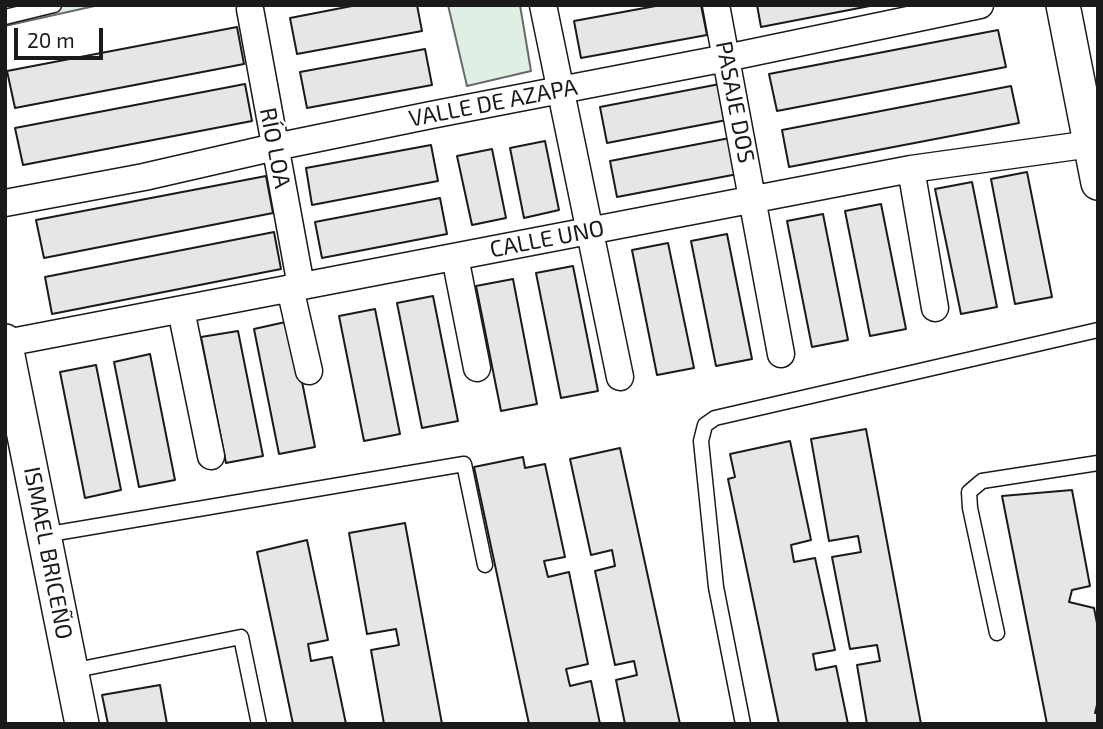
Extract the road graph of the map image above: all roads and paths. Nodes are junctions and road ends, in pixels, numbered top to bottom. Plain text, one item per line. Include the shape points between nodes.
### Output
1 (54, 5) edge
2 (543, 5) edge
3 (716, 5) edge
4 (980, 5) edge
5 (1063, 5) edge
6 (250, 9) dead end
7 (5, 17) edge
8 (726, 58) junction
9 (560, 90) junction
10 (1091, 144) junction
11 (275, 147) junction
12 (911, 169) junction
13 (1098, 183) edge
14 (753, 199) junction
15 (5, 203) edge
16 (590, 231) junction
17 (455, 257) junction
18 (296, 287) junction
19 (935, 308) dead end
20 (181, 310) junction
21 (1098, 330) edge
22 (6, 342) edge
23 (781, 354) dead end
24 (477, 368) dead end
25 (309, 372) dead end
26 (620, 377) dead end
27 (211, 456) dead end
28 (1098, 463) edge
29 (44, 535) junction
30 (485, 565) dead end
31 (997, 633) dead end
32 (71, 671) junction
33 (82, 724) edge
34 (259, 724) edge
35 (743, 724) edge

1 - 7 lane
2 - 9 street
3 - 8 street, PASAJE DOS
4 - 8 street, VALLE DE AZAPA
5 - 10 street
6 - 11 street, RÍO LOA
8 - 9 street, VALLE DE AZAPA
8 - 14 street, PASAJE DOS
9 - 11 street, VALLE DE AZAPA
9 - 16 street
10 - 12 street, CALLE UNO
10 - 13 street
11 - 15 street, VALLE DE AZAPA
11 - 18 street, RÍO LOA
12 - 14 street, CALLE UNO
12 - 19 street
14 - 16 street, CALLE UNO
14 - 23 street, PASAJE DOS
16 - 17 street, CALLE UNO
16 - 26 street
17 - 18 street, CALLE UNO
17 - 24 street
18 - 20 street, CALLE UNO
18 - 25 street, RÍO LOA
20 - 22 street, CALLE UNO
20 - 27 street
21 - 35 lane via 715,418 705,425 701,441 716,587
22 - 29 street, ISMAEL BRICEÑO
28 - 31 lane via 982,481 969,492
29 - 30 lane via 464,464
29 - 32 street, ISMAEL BRICEÑO
32 - 33 street, ISMAEL BRICEÑO
32 - 34 lane via 241,637

